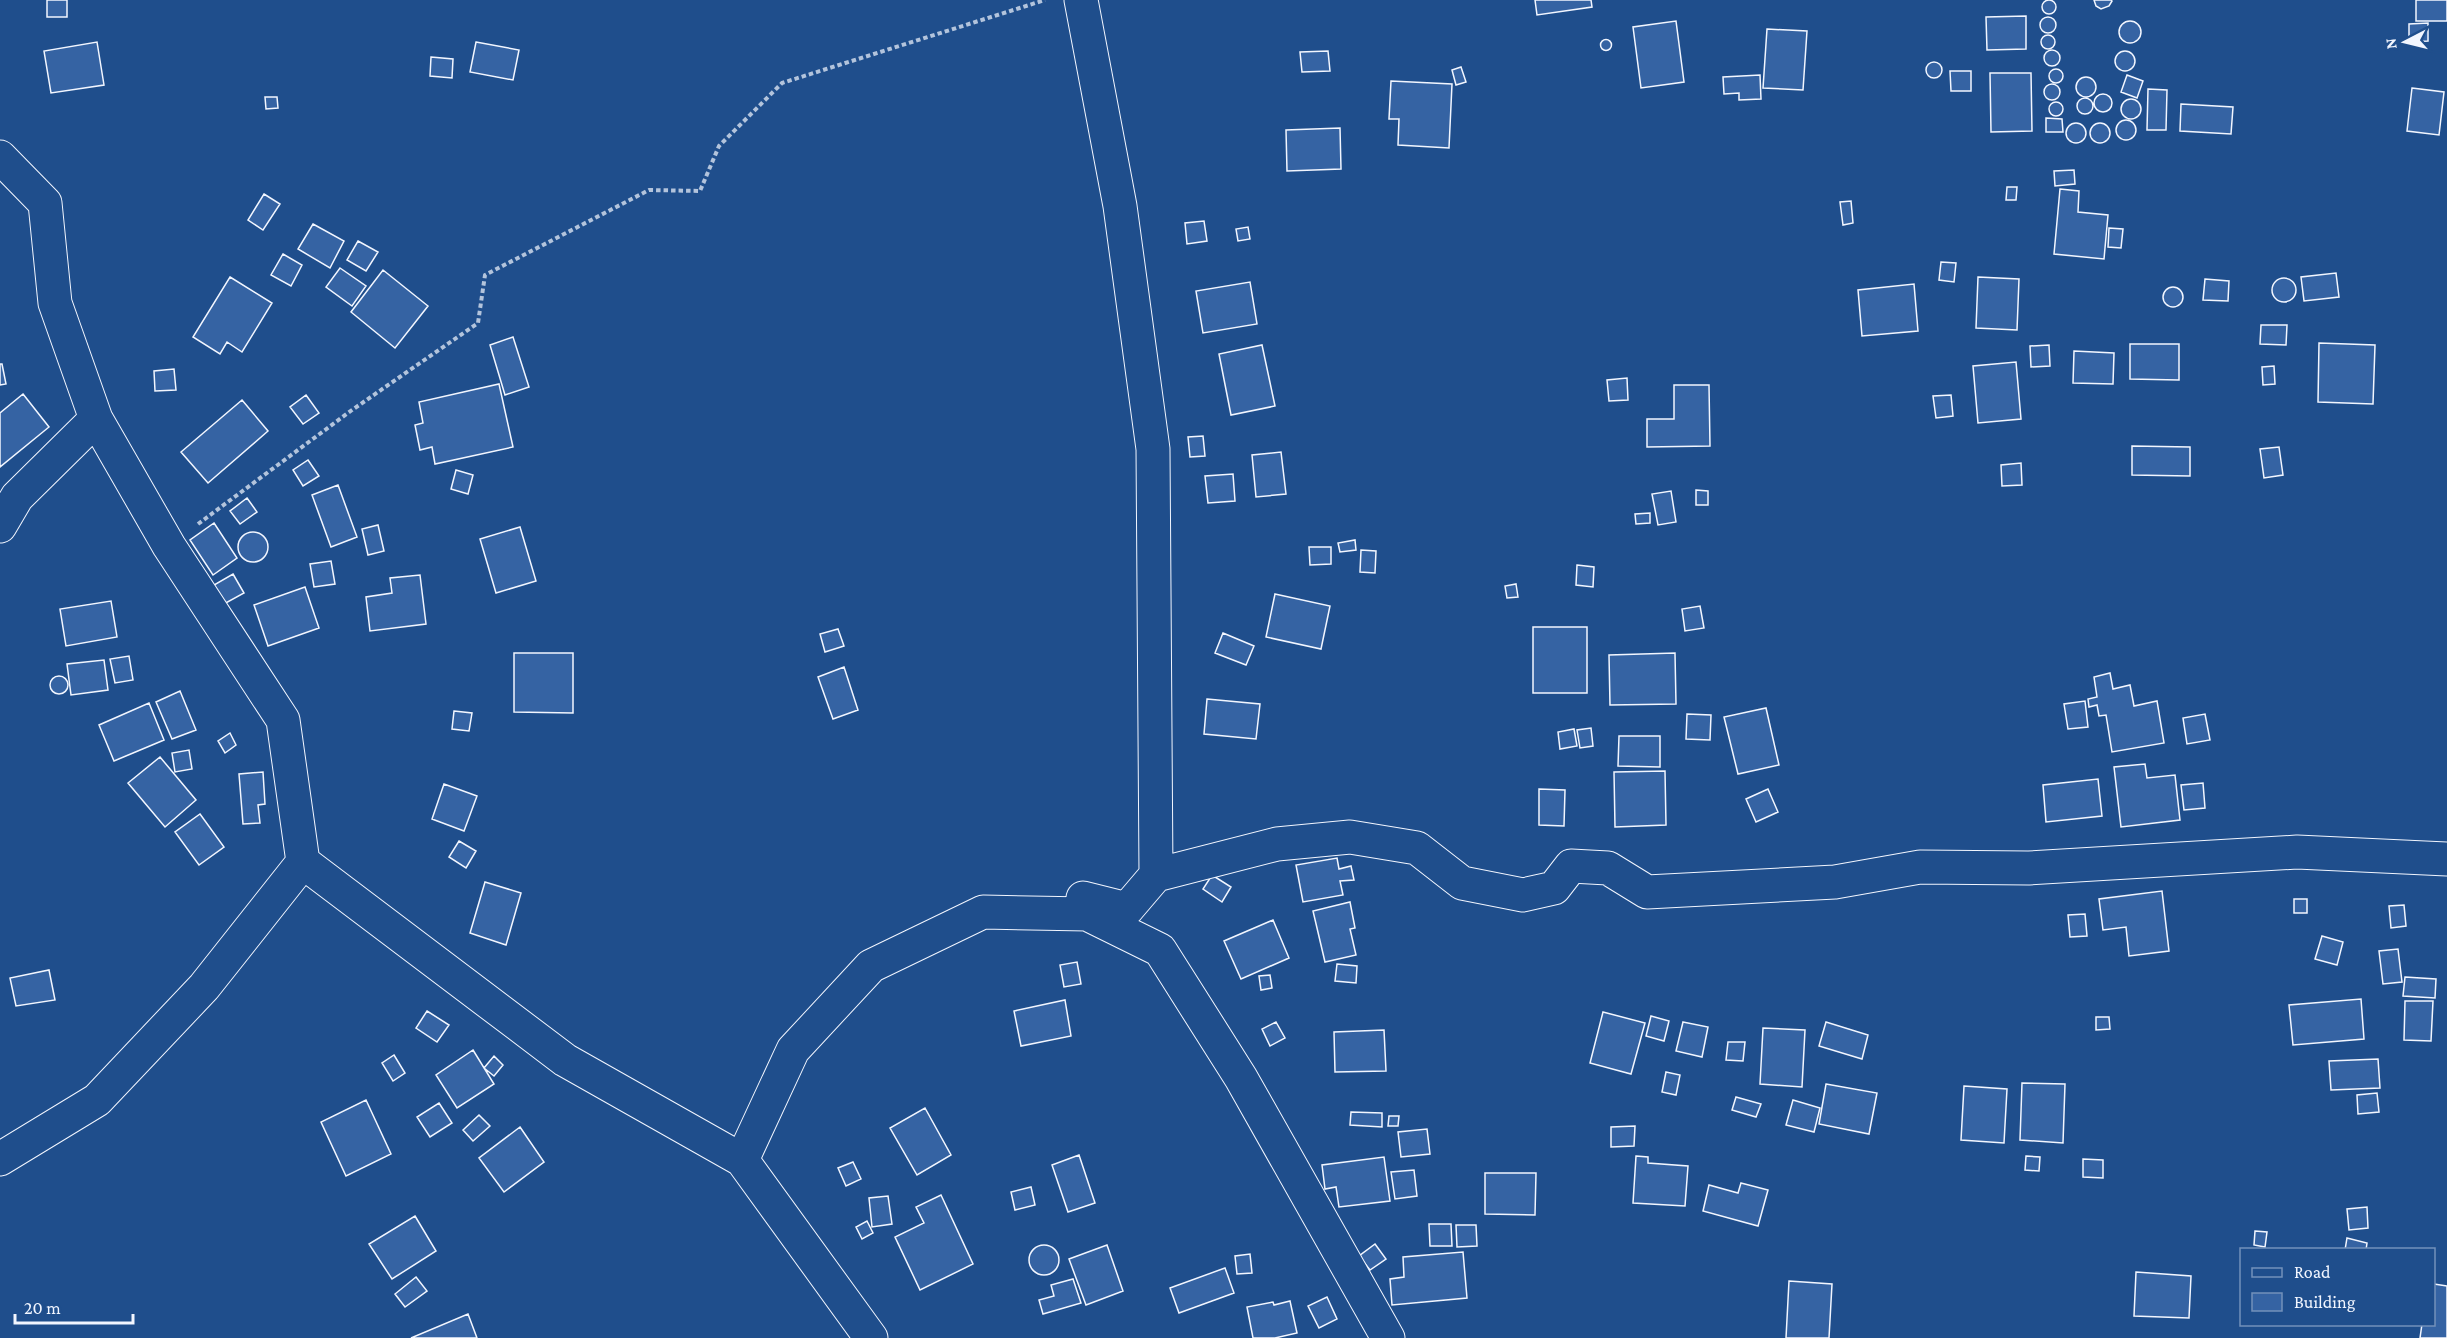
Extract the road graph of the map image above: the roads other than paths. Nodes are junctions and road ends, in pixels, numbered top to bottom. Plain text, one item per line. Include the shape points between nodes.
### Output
1 (1081, 0) edge
2 (0, 157) edge
3 (96, 419) junction
4 (0, 526) edge
5 (2447, 859) edge
6 (303, 862) junction
7 (1156, 875) junction
8 (983, 912) junction
9 (0, 1160) edge
10 (742, 1160) junction
11 (871, 1338) edge
12 (1388, 1338) edge

1 - 7 street via 1120,206 1153,449
2 - 3 street via 45,203 55,303
3 - 4 street via 17,497
3 - 6 street via 169,546 283,720
5 - 7 street via 2297,852 2030,868 1920,867 1835,882 1647,891 1608,868 1571,866 1554,888 1523,895 1462,883 1417,848 1350,837 1277,844
6 - 9 street via 204,987 98,1100
6 - 10 street via 565,1060
7 - 8 street via 1127,909 1062,893
8 - 10 street via 871,966 793,1050
8 - 12 street via 1087,914 1161,950 1241,1078
10 - 11 street

